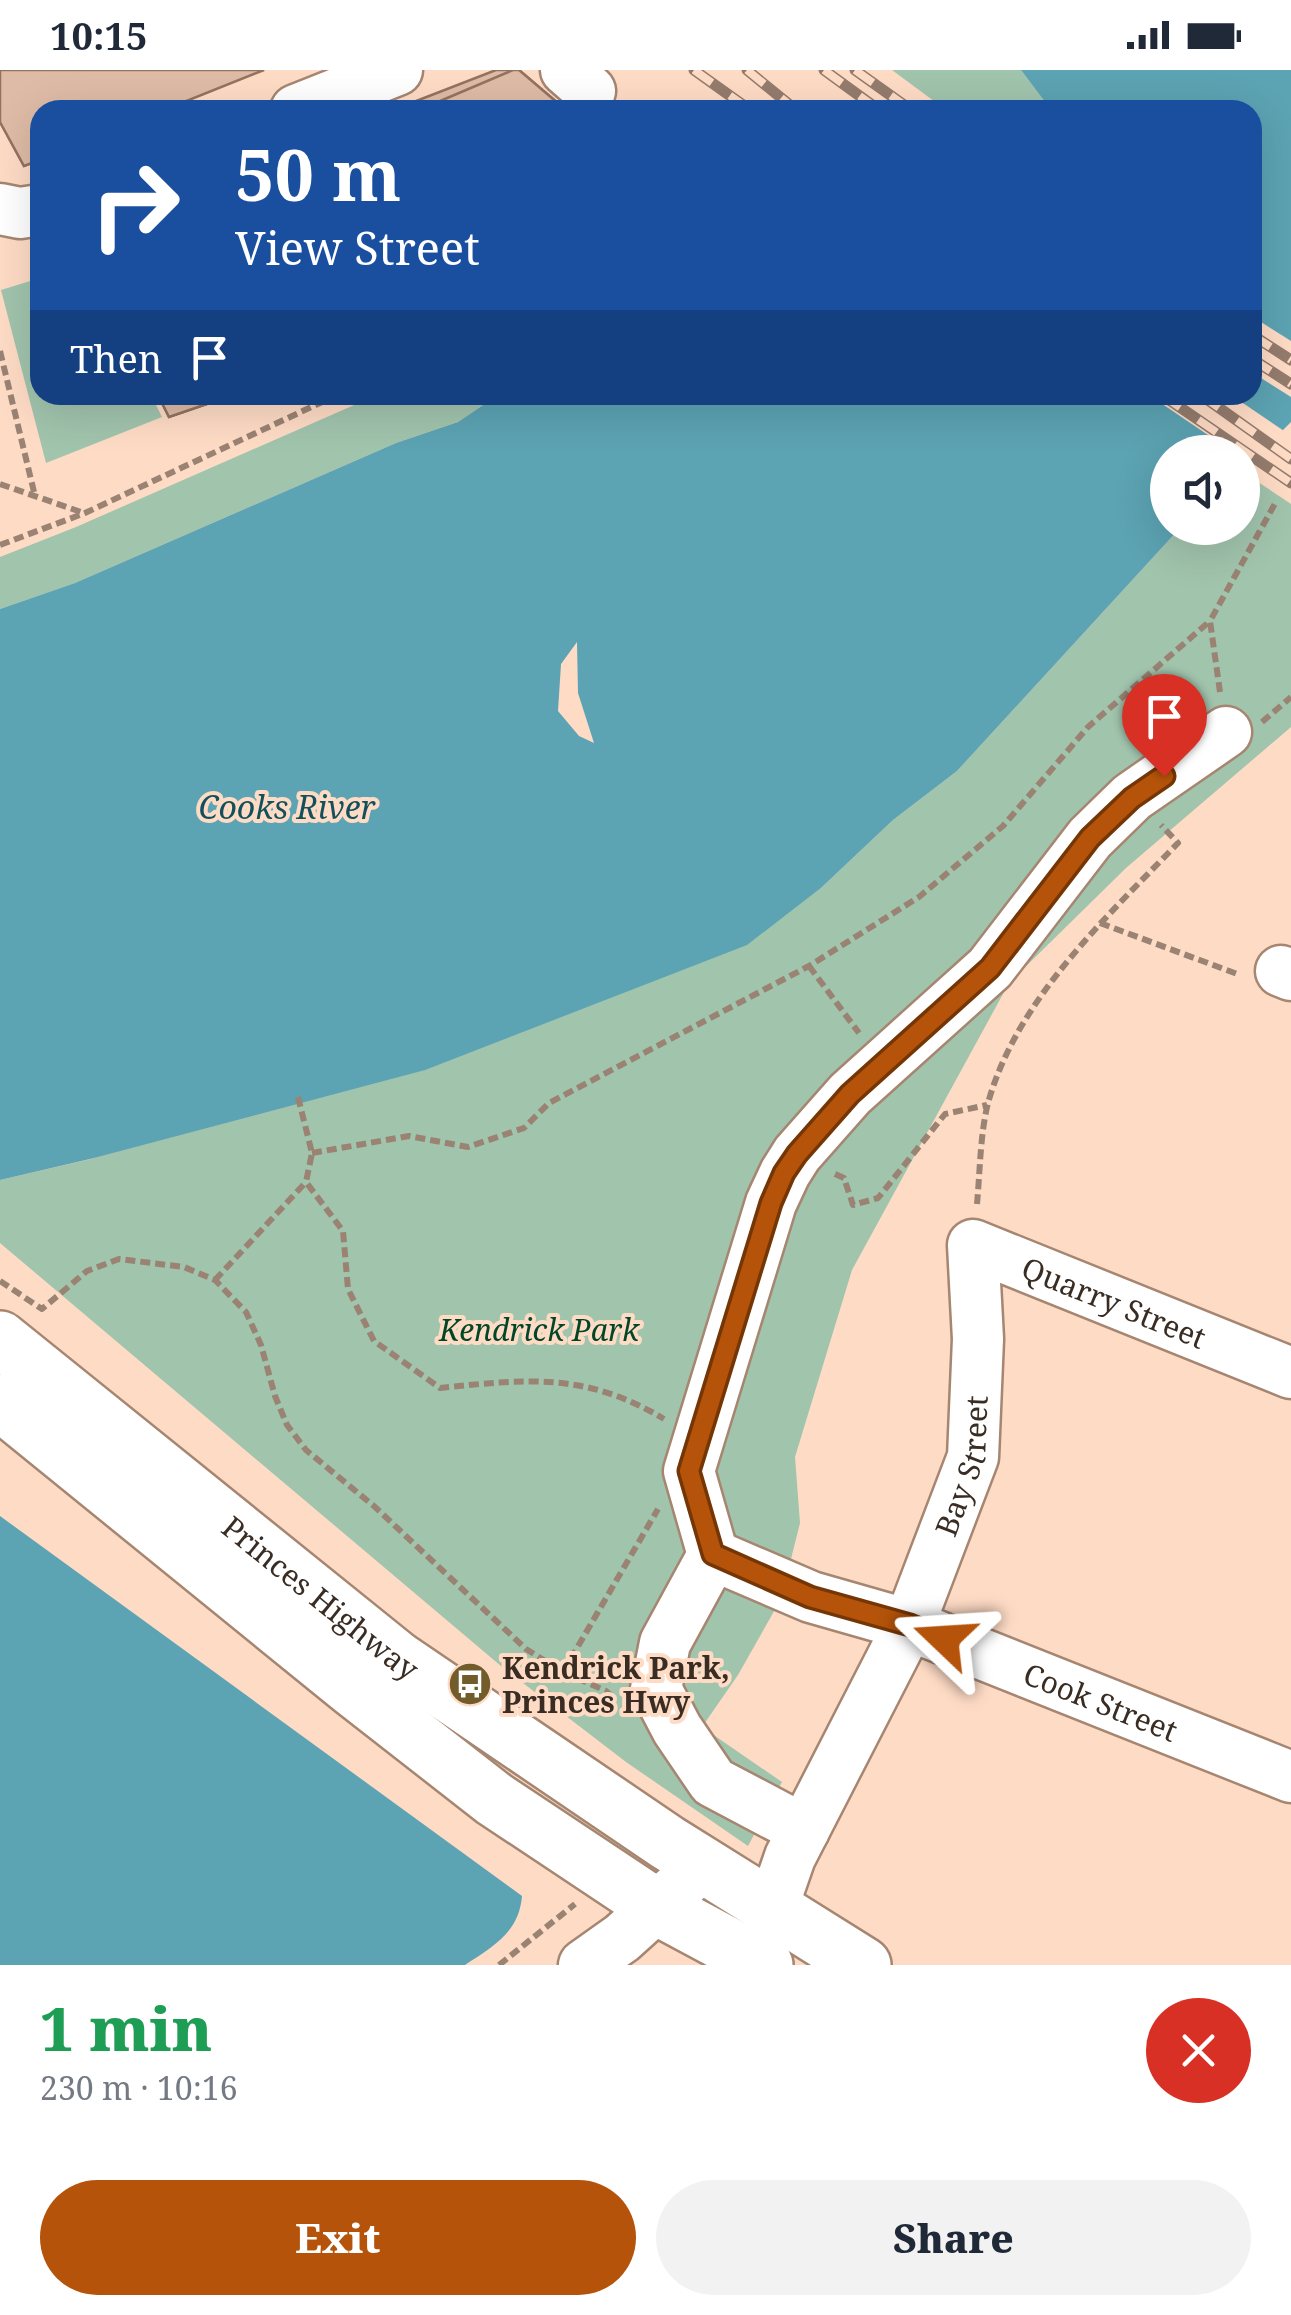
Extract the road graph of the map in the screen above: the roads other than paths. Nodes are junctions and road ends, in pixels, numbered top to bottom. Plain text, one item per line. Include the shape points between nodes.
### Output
1 (397, 70) edge
2 (321, 100) edge
3 (0, 209) edge
4 (30, 212) edge
5 (1245, 726) road end
6 (974, 1264) joint
7 (0, 1340) edge
8 (1291, 1373) edge
9 (0, 1402) edge
10 (713, 1554) junction
11 (910, 1625) junction
12 (1291, 1777) edge
13 (804, 1830) junction
14 (703, 1865) junction
15 (656, 1906) junction
16 (753, 1948) edge
17 (584, 1965) edge
18 (862, 1965) edge

1 - 2 street
3 - 4 street
5 - 10 street via 1132,798 1090,838 990,968 850,1094 784,1173 694,1456
6 - 8 street, Quarry Street
6 - 11 street, Bay Street via 973,1457
7 - 14 highway, Princes Highway via 397,1659
9 - 15 highway, Princes Highway via 494,1799
10 - 11 street, Cook Street via 810,1597
10 - 13 street via 665,1643 656,1689 712,1782
11 - 12 street, Cook Street
11 - 13 street, Bay Street
13 - 16 street, Bay Street
14 - 15 street
14 - 16 highway, Princes Highway
15 - 16 highway, Princes Highway
15 - 17 street
16 - 18 highway, Princes Highway

